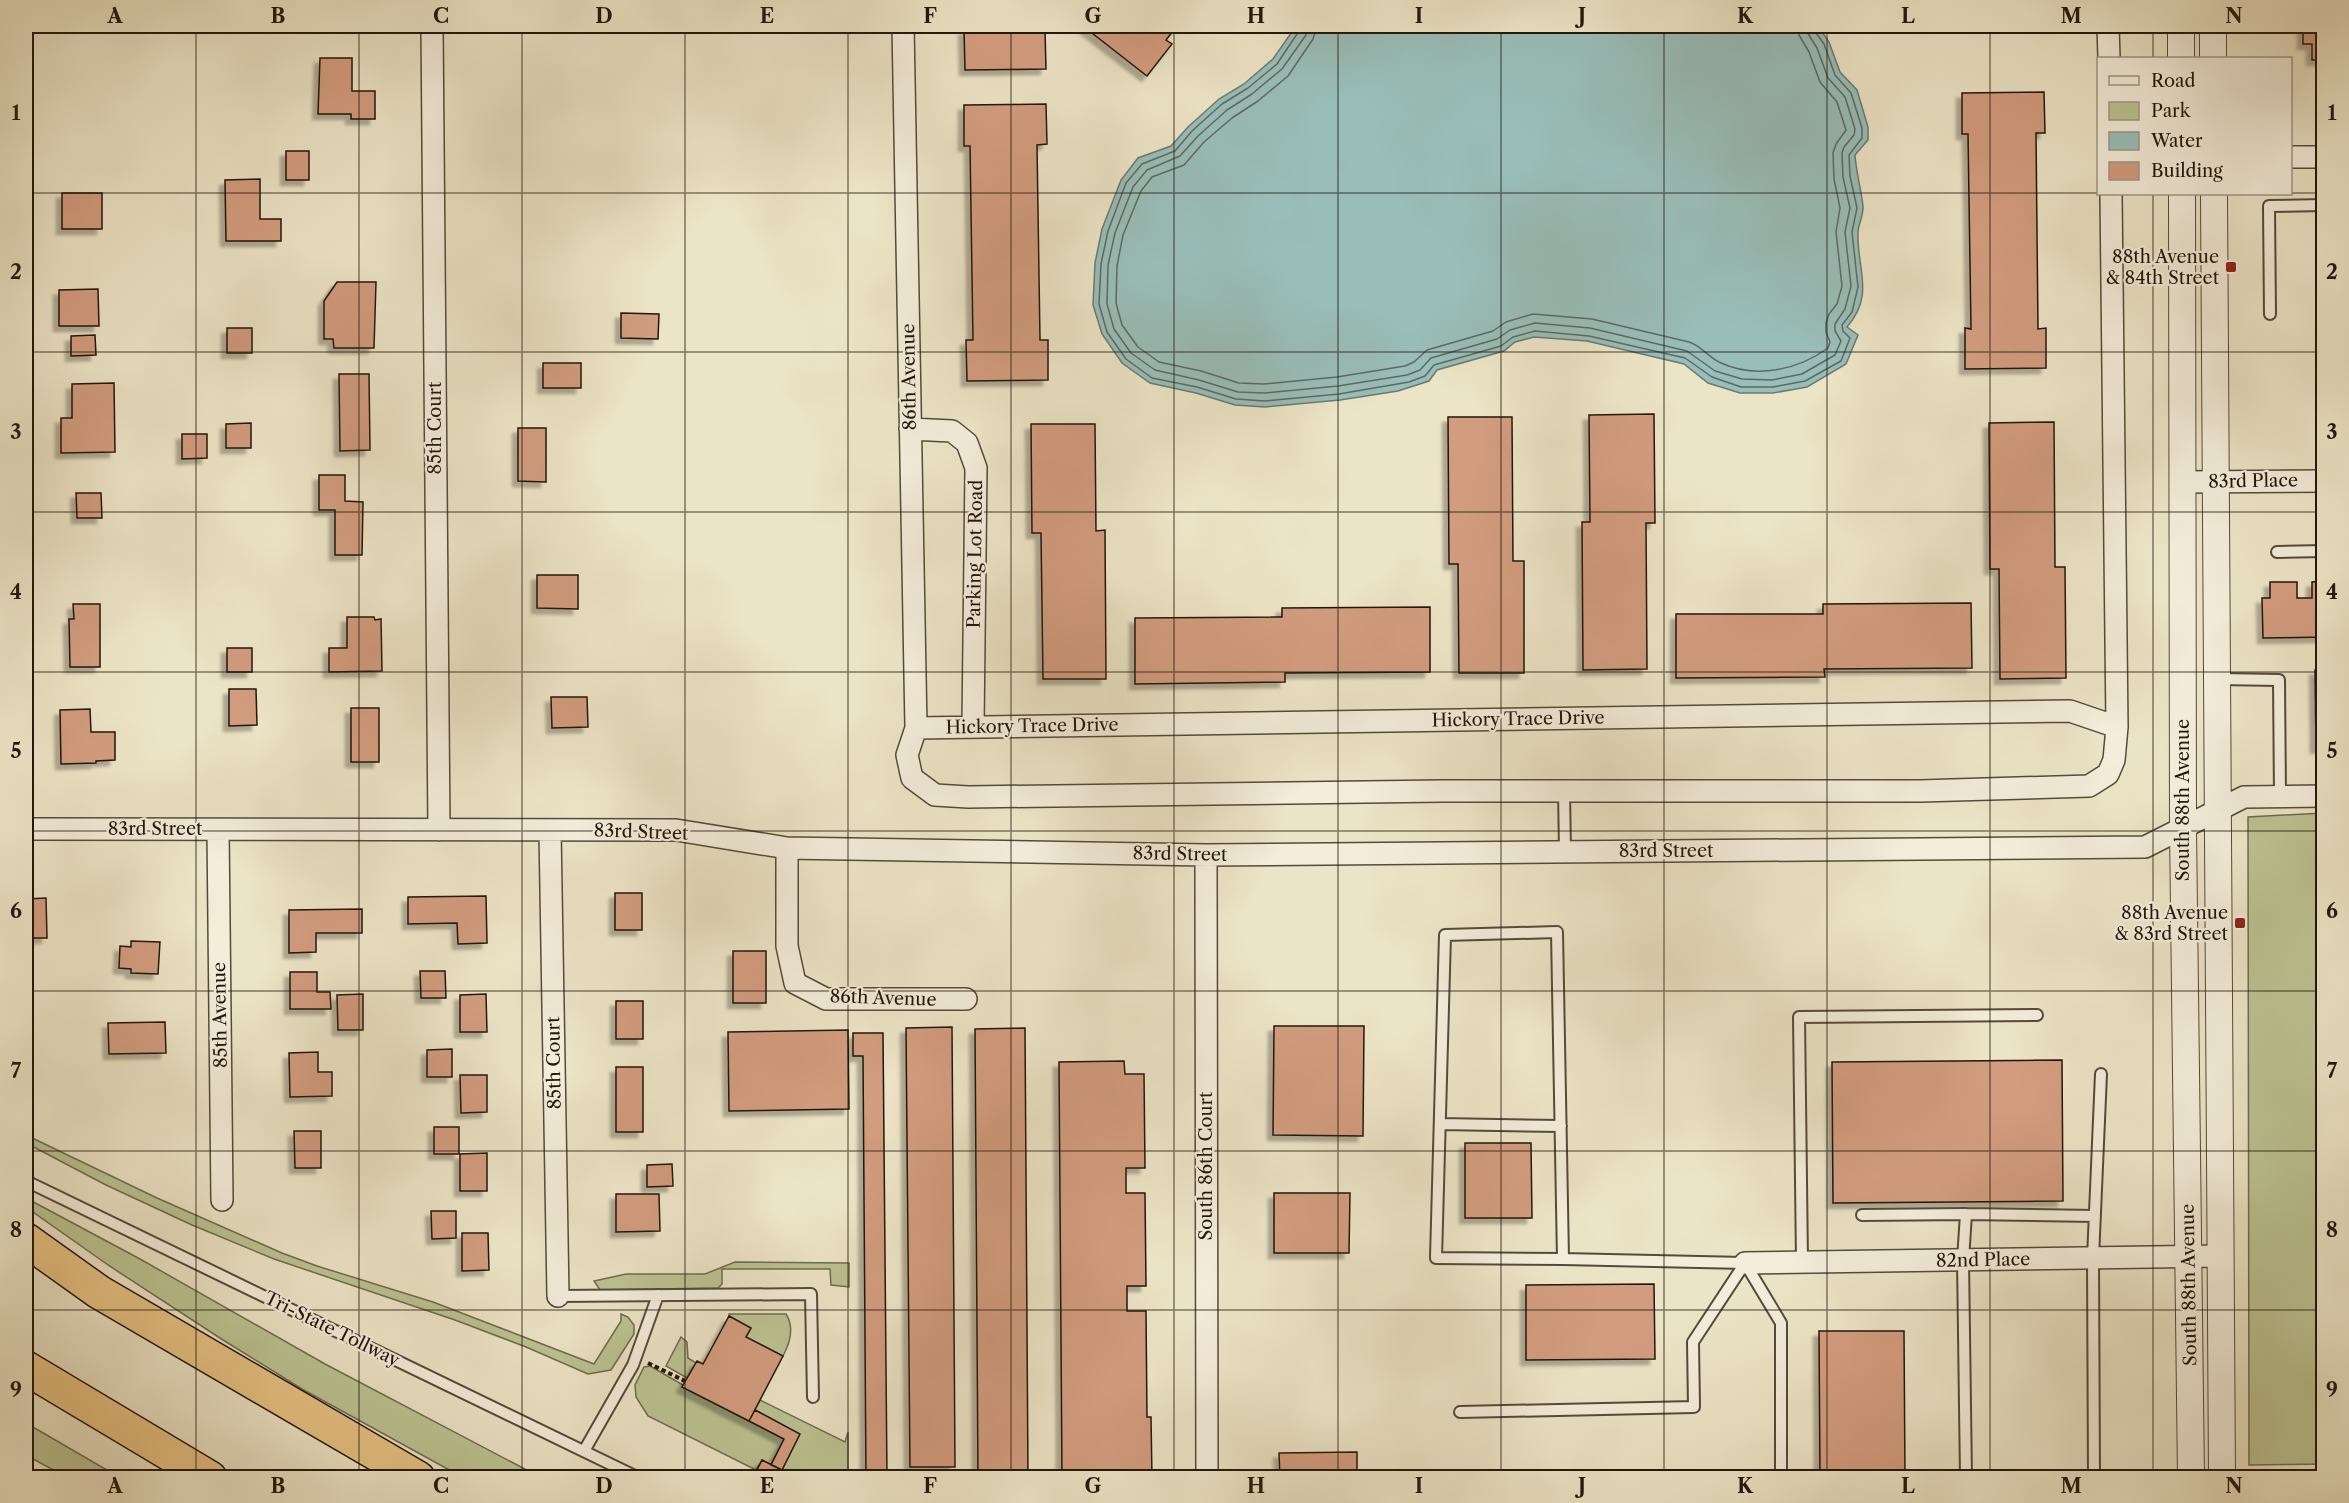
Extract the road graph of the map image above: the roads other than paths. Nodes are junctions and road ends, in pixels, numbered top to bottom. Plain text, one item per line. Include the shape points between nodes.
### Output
1 (432, 26) edge
2 (903, 26) edge
3 (2108, 26) edge
4 (2181, 26) edge
5 (2213, 26) edge
6 (2109, 57) edge
7 (2181, 57) edge
8 (2213, 57) edge
9 (2292, 157) edge
10 (2324, 157) edge
11 (2111, 195) edge
12 (2182, 195) edge
13 (2214, 195) edge
14 (2324, 205) edge
15 (2270, 314) dead end
16 (910, 429) junction
17 (2324, 480) edge
18 (2182, 482) junction
19 (2216, 482) junction
20 (2324, 551) edge
21 (2277, 552) dead end
22 (2217, 679) junction
23 (973, 727) junction
24 (916, 728) junction
25 (2117, 728) junction
26 (1564, 791) junction
27 (2280, 796) junction
28 (2324, 796) edge
29 (2218, 810) junction
30 (2183, 828) junction
31 (26, 829) edge
32 (218, 830) junction
33 (439, 830) junction
34 (550, 831) junction
35 (787, 849) junction
36 (1565, 852) junction
37 (1206, 855) junction
38 (966, 999) dead end
39 (2037, 1015) dead end
40 (2101, 1074) dead end
41 (1440, 1124) junction
42 (1561, 1126) junction
43 (26, 1181) edge
44 (222, 1200) dead end
45 (1966, 1214) junction
46 (1862, 1215) dead end
47 (2095, 1216) junction
48 (26, 1240) edge
49 (2220, 1256) junction
50 (2189, 1257) junction
51 (2093, 1258) junction
52 (1563, 1259) junction
53 (1963, 1260) junction
54 (1802, 1262) junction
55 (1745, 1263) junction
56 (658, 1295) junction
57 (558, 1296) joint
58 (28, 1370) edge
59 (813, 1397) dead end
60 (1460, 1412) dead end
61 (584, 1451) junction
62 (210, 1478) edge
63 (418, 1478) edge
64 (639, 1478) edge
65 (1207, 1478) edge
66 (1781, 1478) edge
67 (1966, 1478) edge
68 (2094, 1478) edge
69 (2191, 1478) edge
70 (2222, 1478) edge

1 - 33 street, 85th Court
2 - 16 street, 86th Avenue
3 - 6 street
4 - 7 street
5 - 8 street
9 - 10 street
11 - 25 street, 86th Avenue
12 - 18 street, South 88th Avenue
13 - 19 street, South 88th Avenue
14 - 15 lane via 2269,206
16 - 23 street, Parking Lot Road via 952,431 967,443 976,468
16 - 24 street, 86th Avenue
17 - 19 street, 83rd Place
18 - 19 street, 83rd Place
18 - 30 street, South 88th Avenue
19 - 22 street, South 88th Avenue
20 - 21 lane
22 - 27 lane via 2279,680
22 - 29 street, South 88th Avenue
23 - 24 street, Hickory Trace Drive
23 - 25 street, Hickory Trace Drive via 2070,711
24 - 26 street, 86th Avenue via 907,756 912,778 935,795
25 - 26 street, 86th Avenue via 2114,760 2108,774 2089,786 1920,791
26 - 36 lane
27 - 28 street, 83rd Street
27 - 29 street, 83rd Street via 2244,797
29 - 30 street, 83rd Street
29 - 49 street, South 88th Avenue
30 - 36 street, 83rd Street via 2145,847
30 - 50 street, South 88th Avenue
31 - 32 street, 83rd Street
32 - 33 street, 83rd Street
32 - 44 street, 85th Avenue
33 - 34 street, 83rd Street
34 - 35 street, 83rd Street via 676,830
34 - 57 street, 85th Court
35 - 37 street, 83rd Street
35 - 38 street, 86th Avenue via 787,946 795,984 826,999
36 - 37 street, 83rd Street
37 - 65 street, South 86th Court
39 - 54 lane via 1799,1017
40 - 47 lane
41 - 42 lane
41 - 42 lane via 1445,935 1557,932
41 - 52 lane via 1436,1258
42 - 52 lane
43 - 61 lane, Tri-State Tollway
45 - 46 lane
45 - 47 lane
45 - 53 lane
47 - 51 lane
48 - 63 highway via 99,1292
49 - 50 street, 82nd Place
49 - 70 street, South 88th Avenue
50 - 51 street, 82nd Place
50 - 69 street, South 88th Avenue
51 - 53 street, 82nd Place
51 - 68 lane
52 - 55 lane
53 - 54 street, 82nd Place
53 - 67 lane
54 - 55 street, 82nd Place
55 - 60 lane via 1693,1342 1694,1407
55 - 66 lane via 1781,1323
56 - 57 lane
56 - 59 lane via 811,1294
56 - 61 lane via 633,1365
58 - 62 highway
61 - 64 lane, Tri-State Tollway

